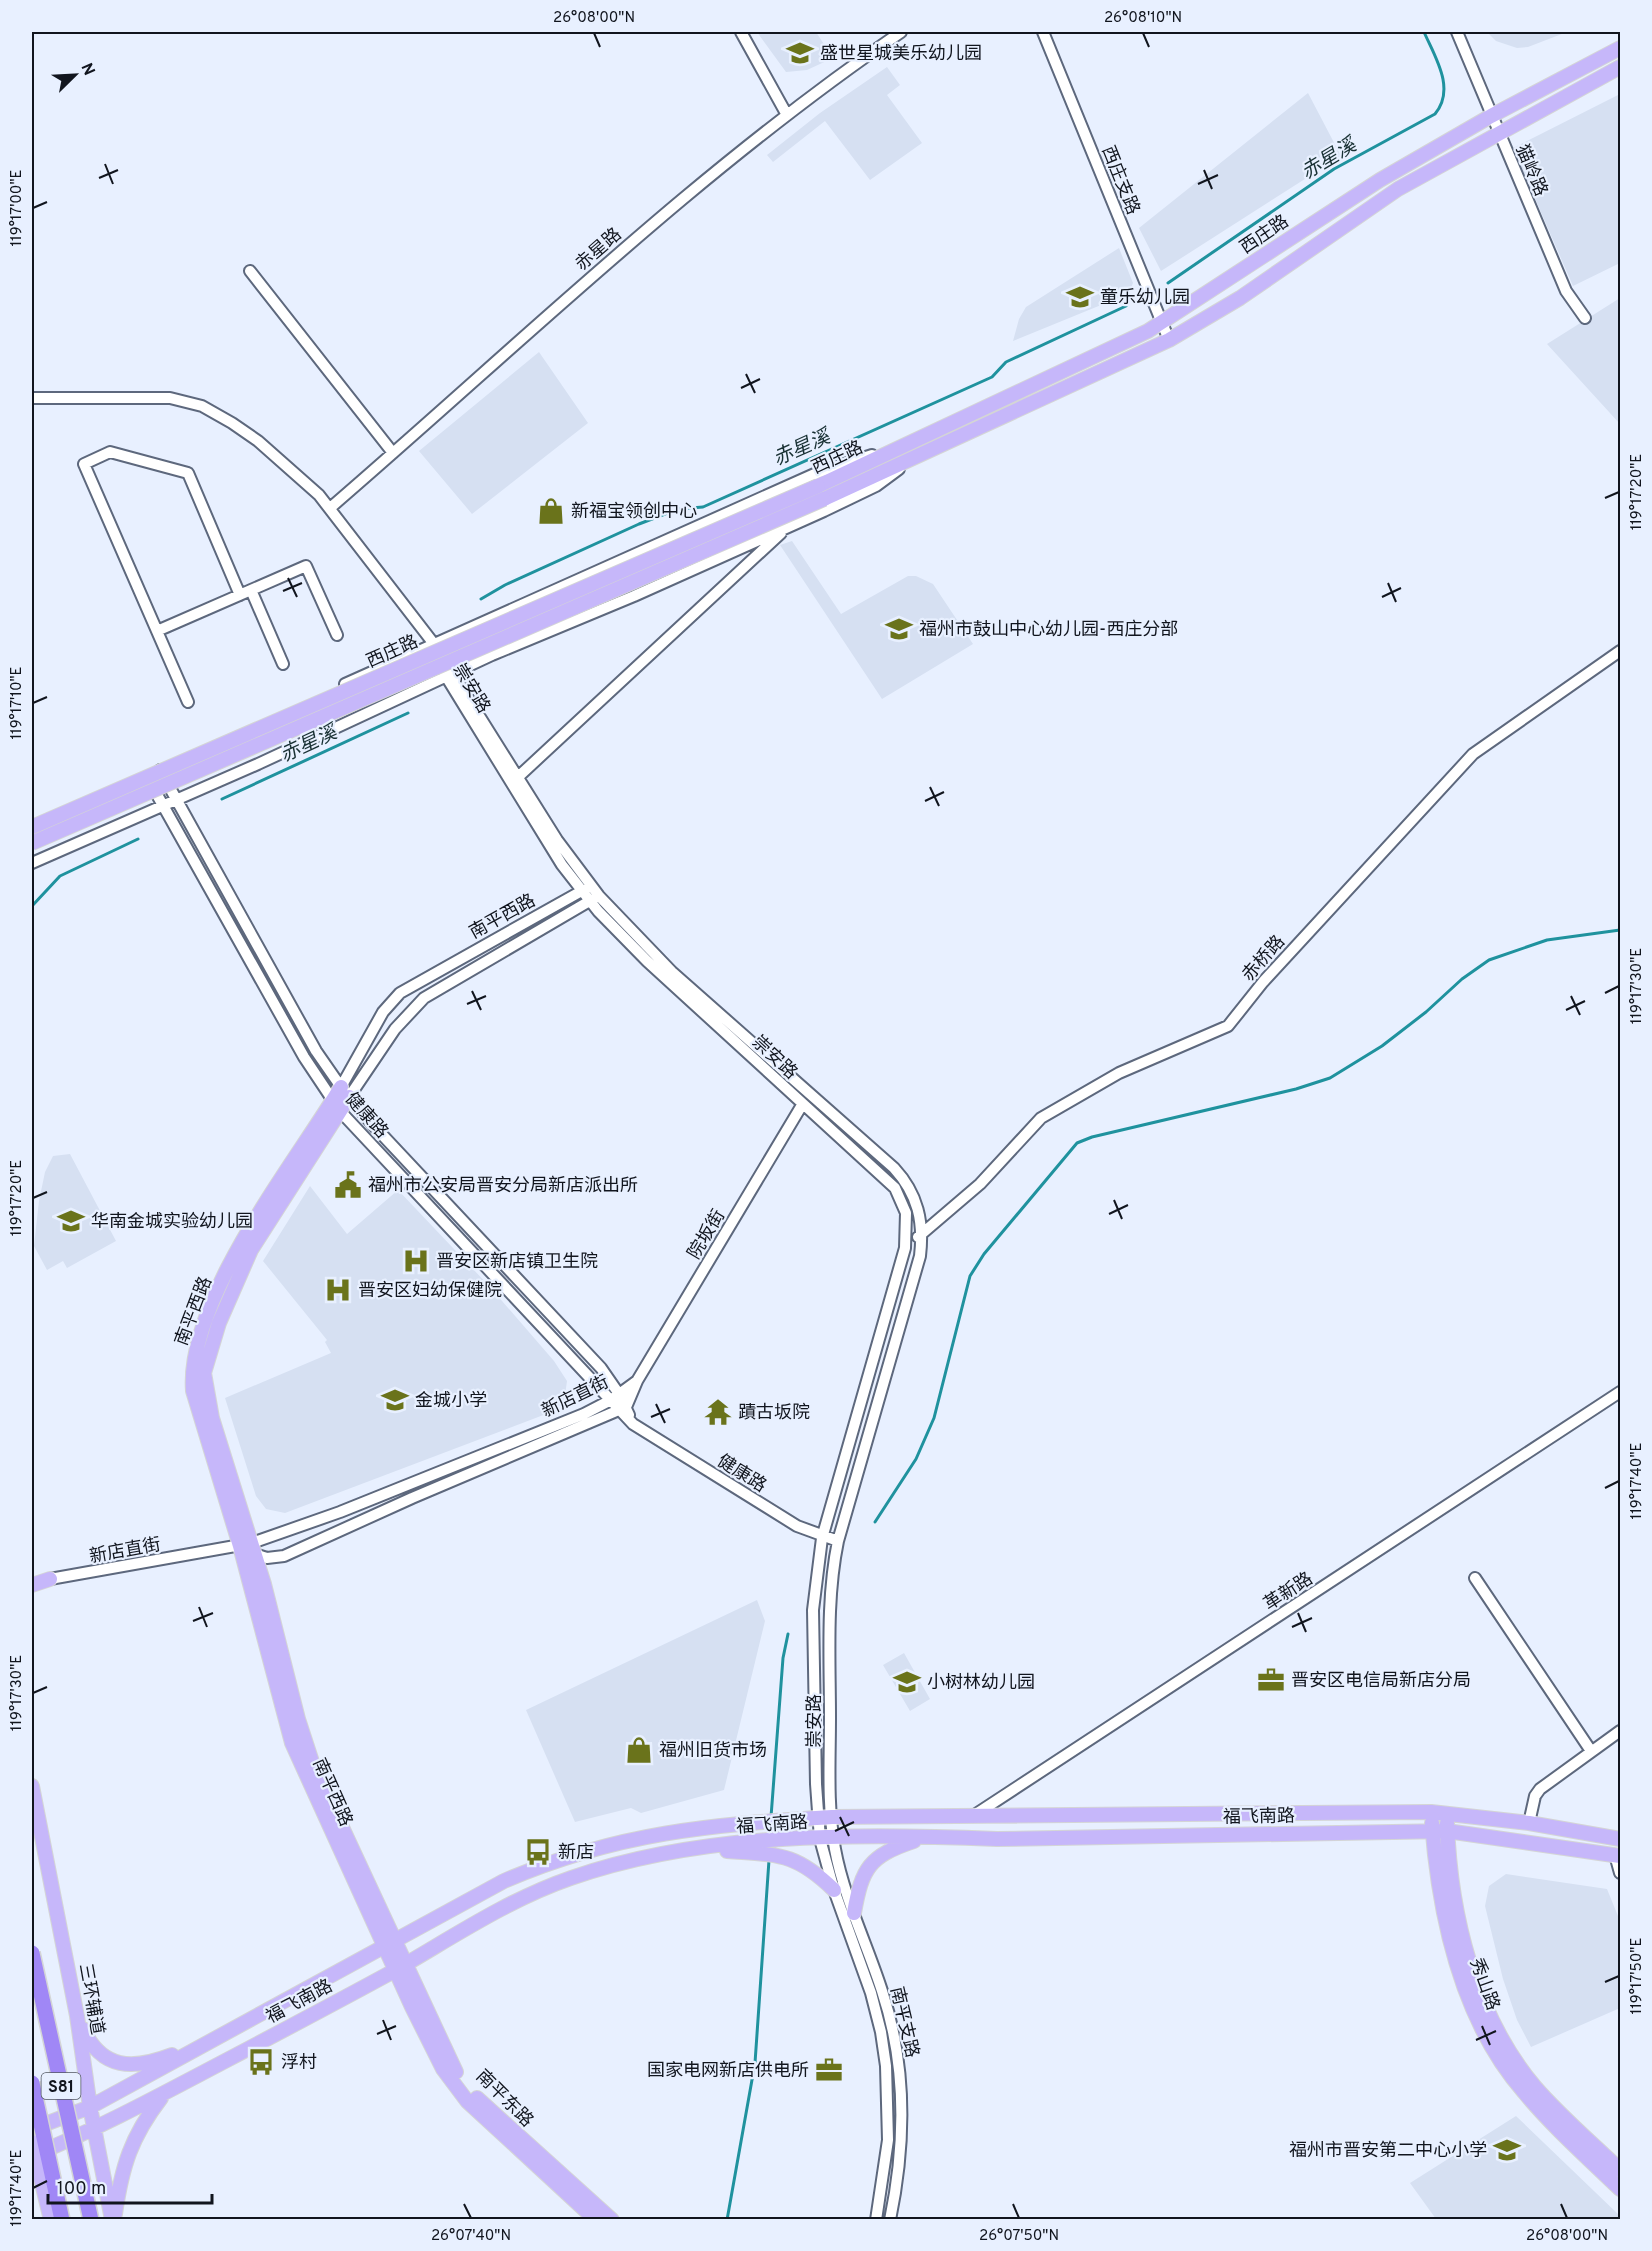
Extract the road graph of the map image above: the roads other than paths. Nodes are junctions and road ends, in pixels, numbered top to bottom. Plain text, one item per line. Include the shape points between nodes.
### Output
1 (741, 32) edge
2 (902, 32) edge
3 (1043, 32) edge
4 (1457, 32) edge
5 (1620, 48) edge
6 (1620, 67) edge
7 (787, 115) junction
8 (1491, 116) junction
9 (1498, 134) junction
10 (250, 271) dead end
11 (1585, 318) dead end
12 (1162, 323) junction
13 (1169, 340) junction
14 (32, 398) edge
15 (911, 442) junction
16 (393, 453) junction
17 (919, 455) junction
18 (821, 492) junction
19 (330, 508) junction
20 (788, 527) junction
21 (251, 590) junction
22 (240, 595) junction
23 (157, 632) junction
24 (337, 636) dead end
25 (431, 645) junction
26 (1620, 651) edge
27 (283, 664) dead end
28 (450, 675) junction
29 (188, 702) dead end
30 (160, 770) junction
31 (147, 776) junction
32 (518, 777) junction
33 (177, 800) junction
34 (163, 805) junction
35 (32, 828) edge
36 (32, 843) edge
37 (32, 862) edge
38 (586, 889) junction
39 (594, 898) junction
40 (345, 1092) junction
41 (802, 1105) junction
42 (336, 1106) junction
43 (922, 1234) junction
44 (905, 1248) junction
45 (637, 1381) junction
46 (1620, 1392) edge
47 (615, 1397) junction
48 (624, 1409) junction
49 (822, 1538) junction
50 (838, 1541) junction
51 (249, 1548) junction
52 (1475, 1578) dead end
53 (50, 1579) junction
54 (32, 1580) edge
55 (32, 1585) edge
56 (1620, 1731) edge
57 (1591, 1751) junction
58 (32, 1786) edge
59 (1431, 1812) junction
60 (1446, 1813) junction
61 (972, 1816) junction
62 (825, 1817) junction
63 (1529, 1823) junction
64 (1440, 1831) junction
65 (928, 1836) junction
66 (827, 1839) junction
67 (1620, 1839) edge
68 (743, 1847) junction
69 (1618, 1856) edge
70 (1620, 1873) edge
71 (834, 1890) junction
72 (854, 1913) junction
73 (389, 1946) junction
74 (32, 1953) edge
75 (400, 1967) junction
76 (77, 2016) junction
77 (216, 2037) junction
78 (32, 2083) edge
79 (165, 2092) junction
80 (90, 2107) junction
81 (32, 2129) edge
82 (95, 2130) junction
83 (32, 2142) edge
84 (32, 2156) edge
85 (1620, 2170) edge
86 (1620, 2189) edge
87 (51, 2220) edge
88 (62, 2220) edge
89 (91, 2220) edge
90 (113, 2220) edge
91 (596, 2220) edge
92 (612, 2220) edge
93 (876, 2220) edge
94 (890, 2220) edge

1 - 7 street
2 - 7 street, 赤星路
3 - 12 street, 西庄支路
4 - 8 street, 猫岭路
5 - 8 main road, 西庄路
6 - 9 main road, 西庄路
7 - 16 street, 赤星路 via 641,234
8 - 9 street, 猫岭路
8 - 12 main road, 西庄路 via 1355,195
9 - 11 street, 猫岭路 via 1566,291
9 - 13 main road, 西庄路 via 1398,189 1240,298
10 - 16 street
12 - 13 street, 西庄支路
12 - 15 main road, 西庄路
13 - 17 main road, 西庄路
14 - 19 street, 崇安路 via 163,398 195,404 250,435
15 - 18 main road, 西庄路
15 - 25 street via 819,472
16 - 19 street, 赤星路
17 - 18 main road, 西庄路
17 - 20 street via 876,486
18 - 35 main road, 西庄路, bridge
18 - 36 main road, bridge
19 - 25 street, 崇安路
20 - 28 street
20 - 32 street
21 - 22 street
21 - 24 street via 306,566
21 - 27 street
22 - 23 street
22 - 23 street via 188,473 110,452 84,464
23 - 29 street
25 - 28 street, 崇安路
25 - 30 street
26 - 43 street, 赤桥路 via 1473,754 1263,982 1228,1026 1119,1073 1041,1118 980,1184
28 - 32 street, 崇安路
28 - 33 street
28 - 38 street, 崇安路 via 562,865
30 - 31 street
30 - 33 street, 健康路
31 - 34 street, 健康路
31 - 35 street
32 - 38 street, 崇安路
33 - 34 street
33 - 40 street, 健康路 via 316,1051
34 - 37 street
34 - 42 street, 健康路 via 304,1057
38 - 39 street, 崇安路
38 - 40 street, 南平西路 via 400,993 383,1012
39 - 40 street, 南平西路 via 424,998
39 - 41 street, 崇安路 via 647,961
39 - 43 street, 崇安路 via 894,1168 916,1202
40 - 42 main road, 南平西路
40 - 47 street, 健康路 via 601,1368
41 - 44 street, 崇安路 via 895,1188 906,1213
41 - 45 street, 院坂街
42 - 47 street, 健康路
42 - 51 main road, 南平西路 via 249,1230 210,1309 194,1358 196,1402
43 - 44 street, 赤桥路
43 - 50 street, 崇安路 via 920,1256
44 - 49 street, 崇安路
45 - 47 street, 新店直街
45 - 48 street, 新店直街
46 - 61 street, 革新路
47 - 48 street, 健康路
47 - 51 street, 新店直街
48 - 49 street, 健康路 via 633,1424 790,1523
48 - 51 street, 新店直街 via 284,1556 267,1558
49 - 50 street, 健康路
49 - 62 street, 崇安路 via 813,1626
50 - 62 street, 崇安路 via 830,1603
51 - 53 street, 新店直街
51 - 73 main road, 南平西路 via 292,1743
52 - 57 street
53 - 54 main road
53 - 55 main road
56 - 57 street
57 - 63 street via 1540,1789
58 - 76 main road, 三环辅道
59 - 60 main road, 福飞南路
59 - 61 main road, 福飞南路
59 - 64 main road, 秀山路
60 - 63 main road, 福飞南路
60 - 64 main road, 秀山路
61 - 62 main road, 福飞南路
62 - 66 street, 崇安路
62 - 73 main road, 福飞南路 via 743,1822 653,1834 566,1856 504,1881
63 - 67 main road, 福飞南路
64 - 65 main road, 福飞南路 via 998,1839
64 - 69 main road, 福飞南路
64 - 85 main road, 秀山路 via 1476,1981 1497,2031 1536,2088
64 - 86 main road, 秀山路 via 1439,1883 1447,1924 1482,2028 1523,2091
65 - 66 main road, 福飞南路
65 - 72 main road via 892,1848 868,1865
66 - 68 main road, 福飞南路
66 - 71 street, 南平支路
66 - 72 street, 南平支路
68 - 71 main road via 792,1858
68 - 75 main road, 福飞南路 via 704,1848 624,1862 570,1878 484,1917
69 - 70 street
71 - 93 street, 南平支路 via 871,1993 885,2057 888,2140
72 - 94 street, 南平支路 via 887,2006 900,2078 901,2139
73 - 75 main road, 南平东路
73 - 77 main road, 福飞南路
74 - 89 highway, S81, bridge
75 - 79 main road, 福飞南路
75 - 91 main road, 南平东路 via 437,2058 460,2093
75 - 92 main road, 南平东路 via 445,2053 470,2091
76 - 77 main road via 100,2056 119,2064 166,2057
76 - 80 main road, 三环辅道
77 - 80 main road, 福飞南路
78 - 88 highway, S81, bridge
79 - 82 main road, 福飞南路
79 - 90 main road via 136,2133
80 - 81 main road, 福飞南路
80 - 82 main road, 三环辅道
82 - 84 main road, 福飞南路
82 - 90 main road, 三环辅道
83 - 87 main road, bridge

